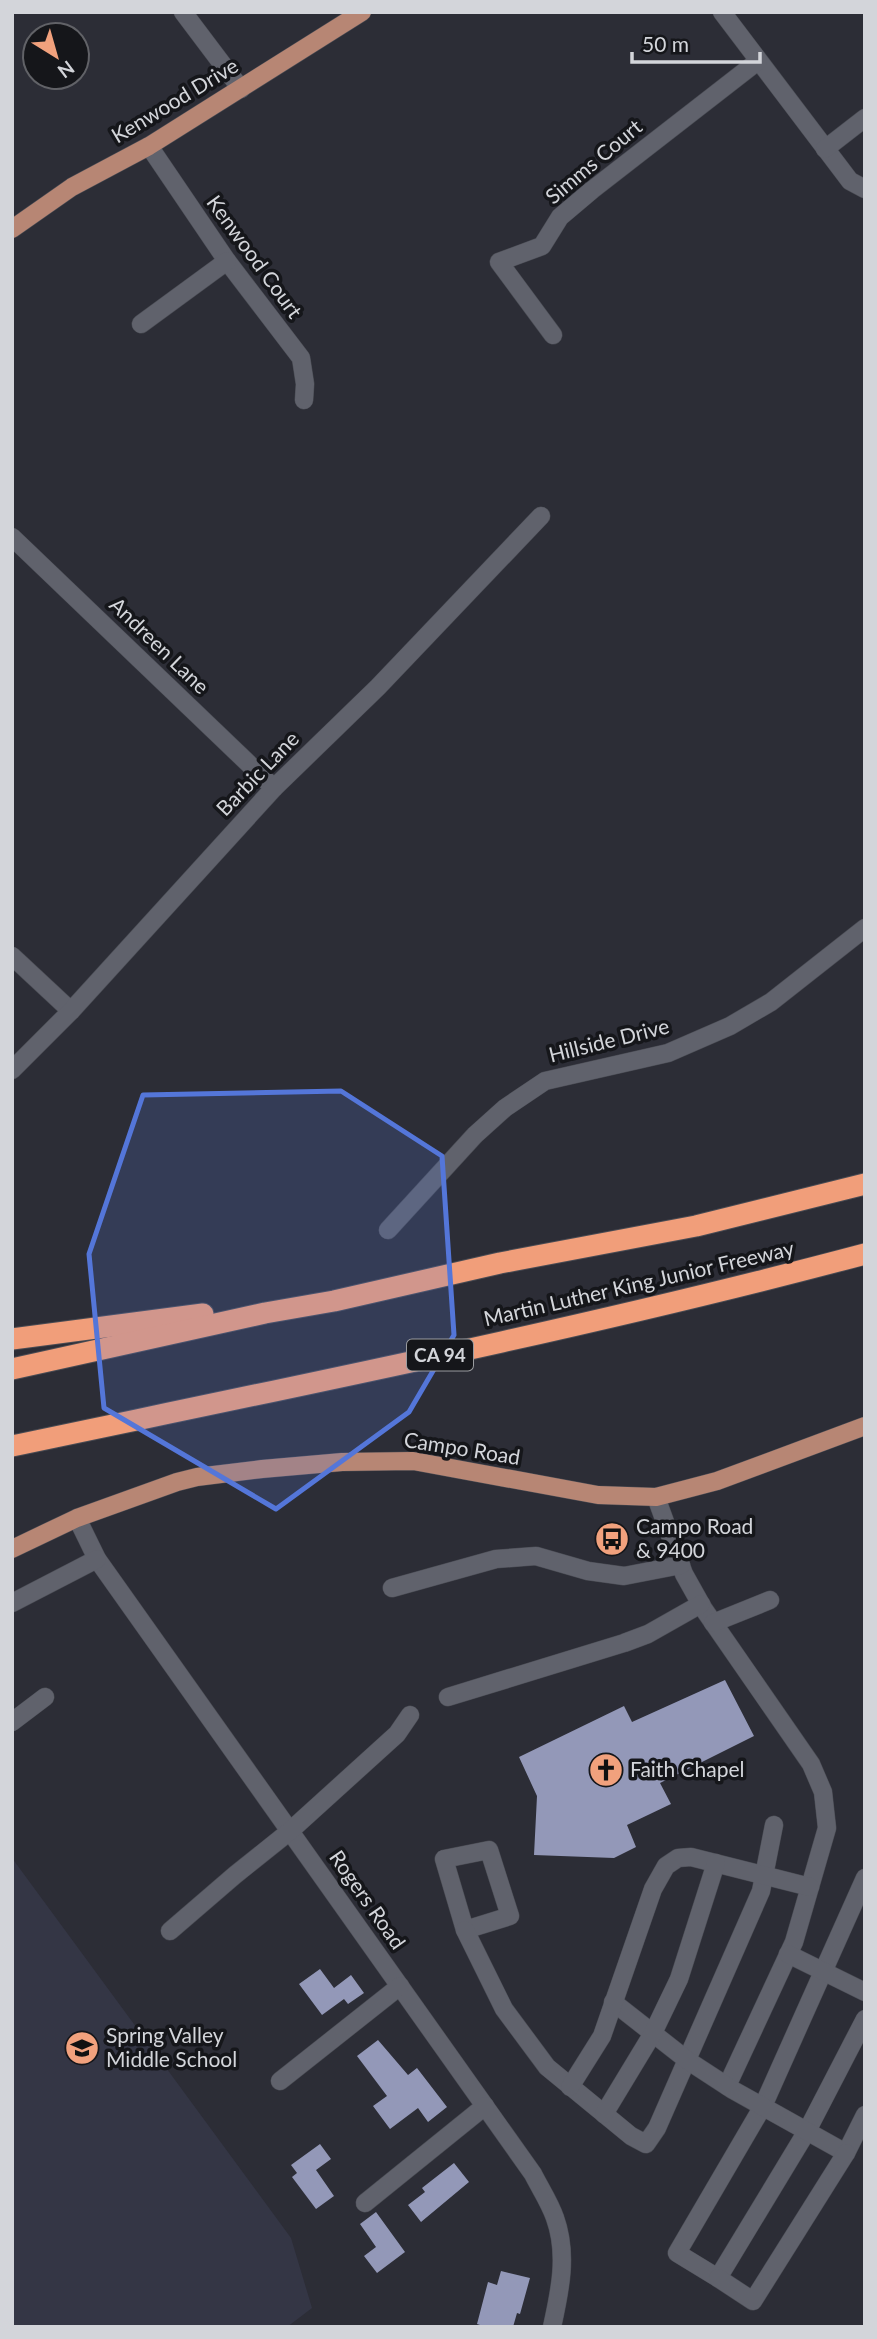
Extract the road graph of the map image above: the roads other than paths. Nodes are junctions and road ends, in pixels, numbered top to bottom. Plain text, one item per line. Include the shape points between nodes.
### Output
1 (183, 12) edge
2 (362, 12) edge
3 (722, 12) edge
4 (758, 61) junction
5 (241, 89) junction
6 (865, 118) edge
7 (149, 146) junction
8 (825, 149) junction
9 (865, 189) edge
10 (12, 229) edge
11 (227, 261) junction
12 (141, 324) dead end
13 (553, 335) dead end
14 (304, 400) dead end
15 (541, 516) dead end
16 (12, 537) edge
17 (274, 788) junction
18 (865, 928) edge
19 (12, 956) edge
20 (71, 1011) junction
21 (12, 1070) edge
22 (865, 1184) edge
23 (388, 1230) dead end
24 (865, 1254) edge
25 (334, 1301) junction
26 (12, 1339) edge
27 (12, 1369) edge
28 (865, 1426) edge
29 (12, 1446) edge
30 (656, 1497) junction
31 (76, 1518) junction
32 (12, 1549) edge
33 (97, 1559) junction
34 (681, 1565) junction
35 (392, 1588) dead end
36 (770, 1600) dead end
37 (12, 1603) edge
38 (701, 1604) junction
39 (713, 1623) junction
40 (45, 1697) dead end
41 (448, 1697) dead end
42 (410, 1715) dead end
43 (12, 1722) edge
44 (774, 1825) dead end
45 (290, 1831) junction
46 (716, 1863) junction
47 (764, 1875) junction
48 (865, 1878) edge
49 (810, 1887) junction
50 (466, 1930) junction
51 (170, 1931) dead end
52 (788, 1954) junction
53 (823, 1972) junction
54 (400, 1986) junction
55 (865, 1992) edge
56 (613, 2002) junction
57 (865, 2019) edge
58 (653, 2033) junction
59 (687, 2060) junction
60 (280, 2081) dead end
61 (727, 2086) junction
62 (570, 2087) junction
63 (485, 2106) junction
64 (763, 2106) junction
65 (604, 2114) junction
66 (865, 2115) edge
67 (807, 2131) junction
68 (846, 2153) junction
69 (365, 2203) dead end
70 (718, 2278) junction
71 (552, 2327) edge

1 - 5 street
2 - 5 main road, Kenwood Drive
3 - 4 street
4 - 8 street
4 - 13 street, Simms Court via 560,217 542,246 499,262
5 - 7 main road, Kenwood Drive
6 - 8 street
7 - 10 main road, Kenwood Drive via 72,187
7 - 11 street, Kenwood Court
8 - 9 street via 850,181
11 - 12 street
11 - 14 street, Kenwood Court via 301,358
15 - 17 street, Barbic Lane
16 - 17 street, Andreen Lane
17 - 20 street, Barbic Lane
18 - 23 street, Hillside Drive via 771,1003 730,1026 668,1053 545,1081 475,1135
19 - 20 street
20 - 21 street, Barbic Lane
22 - 25 highway, Martin Luther King Junior Freeway via 696,1226 500,1263
24 - 29 highway, Martin Luther King Junior Freeway / CA 94 via 379,1369
25 - 26 highway
25 - 27 highway, Martin Luther King Junior Freeway
28 - 30 main road, Campo Road via 717,1481
30 - 31 main road, Campo Road via 598,1495 413,1461 342,1462 197,1477
30 - 34 street
31 - 32 main road, Campo Road
31 - 33 street, Rogers Road
33 - 37 street
33 - 45 street, Rogers Road
34 - 35 street via 624,1576 536,1556 496,1559
34 - 38 street
36 - 39 street
38 - 39 street
38 - 41 street via 624,1643
39 - 49 street via 811,1764 823,1793 827,1828
40 - 43 street
42 - 45 street via 397,1734
44 - 47 street
45 - 51 street
45 - 54 street, Rogers Road
46 - 47 street
46 - 56 street via 691,1857 666,1866 653,1889
46 - 58 street via 679,1979
47 - 49 street
47 - 59 street
48 - 53 street
49 - 52 street
50 - 50 street via 510,1916 489,1850 444,1859
50 - 62 street via 504,2009 547,2067
52 - 53 street
52 - 61 street
53 - 55 street
53 - 64 street
54 - 60 street
54 - 63 street, Rogers Road
56 - 58 street
56 - 62 street via 602,2036
57 - 67 street
58 - 59 street
58 - 65 street
59 - 61 street
59 - 65 street via 646,2144
61 - 64 street
62 - 65 street
63 - 69 street
63 - 71 street, Rogers Road via 533,2174 555,2218 561,2241 562,2284
64 - 67 street
64 - 70 street via 677,2253
66 - 68 street
67 - 68 street
67 - 70 street
68 - 70 street via 753,2301

